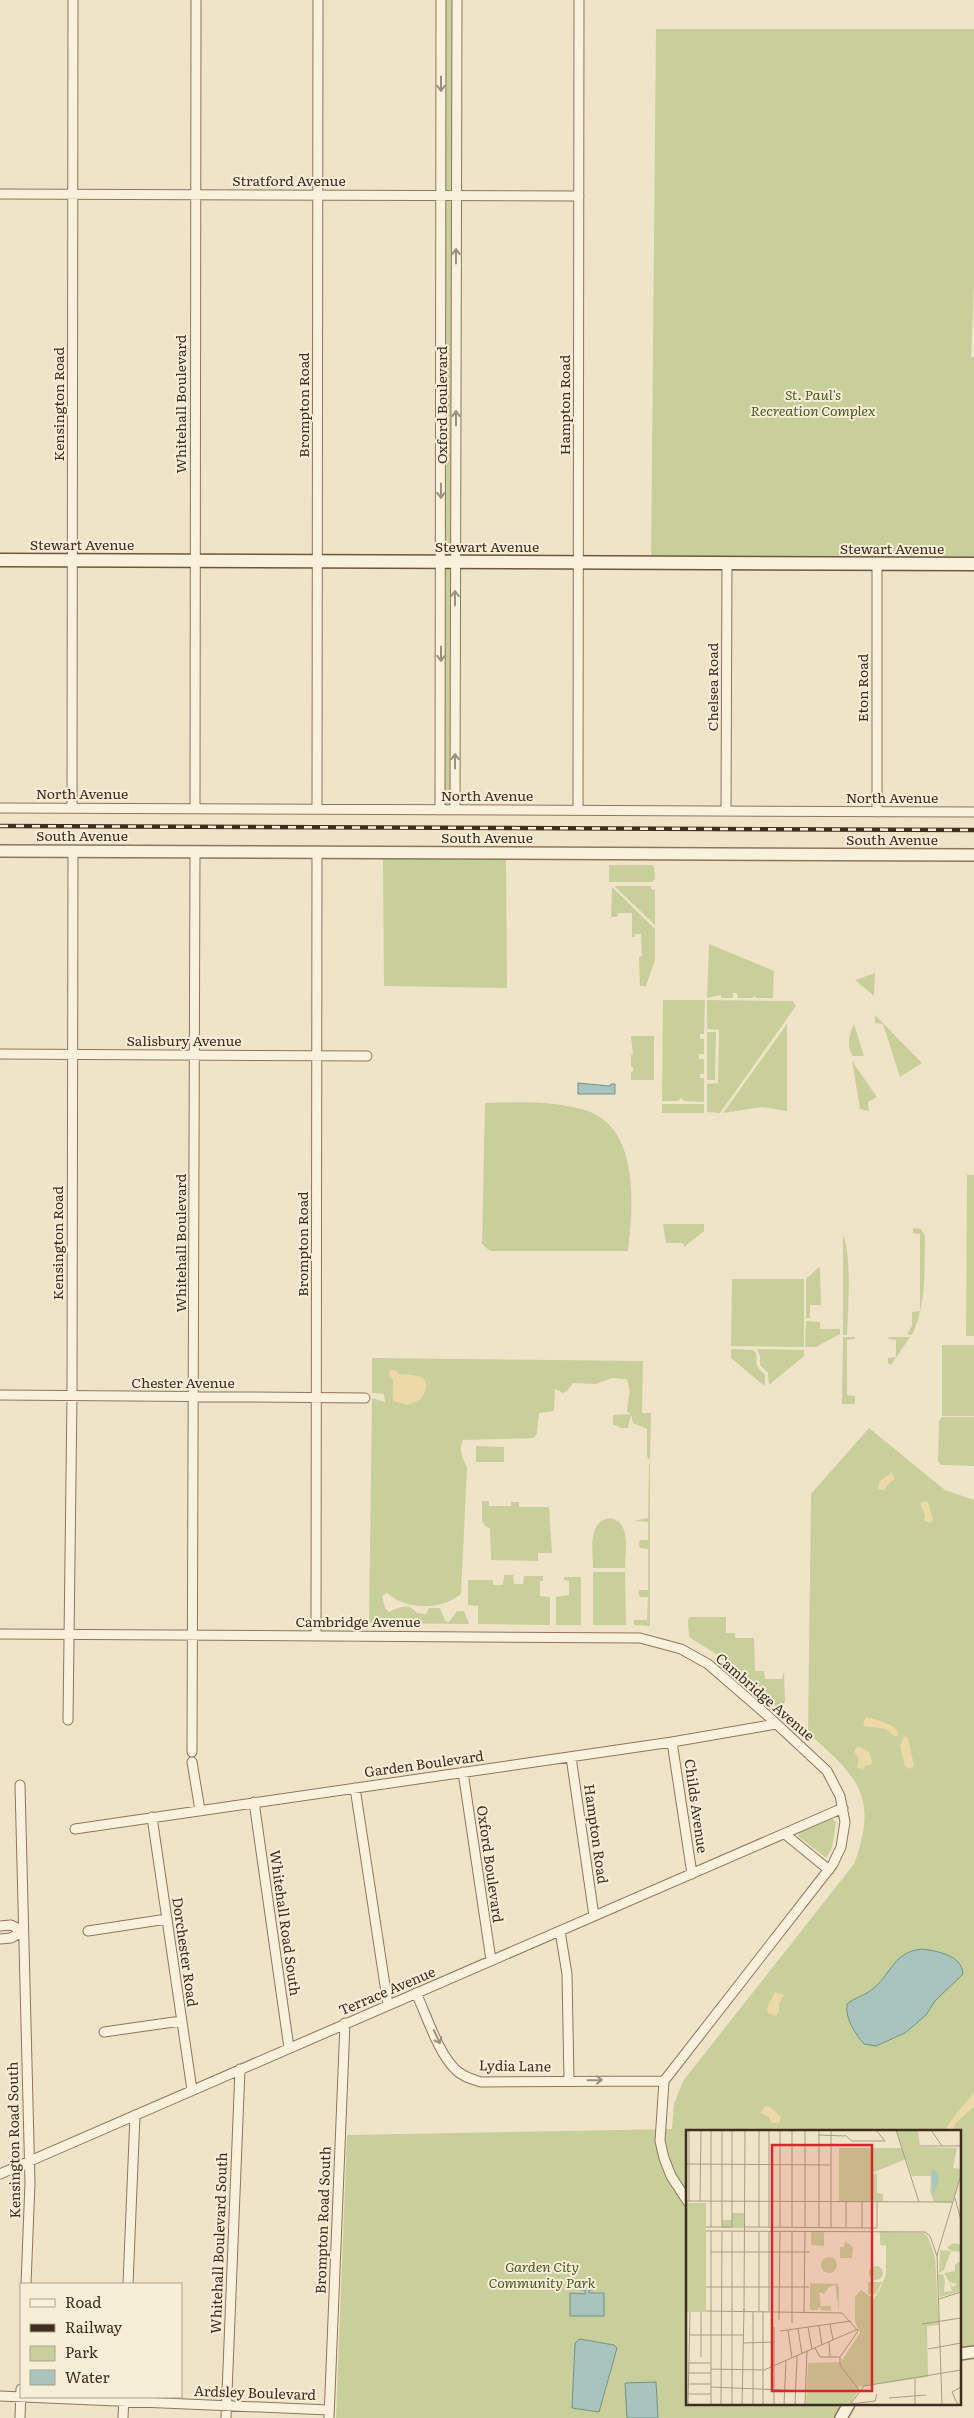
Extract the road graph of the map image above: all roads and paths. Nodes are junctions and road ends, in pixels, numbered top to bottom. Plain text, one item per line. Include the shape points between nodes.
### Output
1 (73, 0) edge
2 (196, 0) edge
3 (318, 0) edge
4 (441, 0) edge
5 (457, 0) edge
6 (579, 0) edge
7 (441, 50) junction
8 (457, 50) junction
9 (0, 194) edge
10 (73, 194) junction
11 (195, 194) junction
12 (318, 195) junction
13 (441, 196) junction
14 (456, 196) junction
15 (579, 196) junction
16 (441, 317) junction
17 (456, 318) junction
18 (441, 436) junction
19 (456, 436) junction
20 (0, 560) edge
21 (73, 560) junction
22 (195, 560) junction
23 (318, 561) junction
24 (441, 562) junction
25 (455, 562) junction
26 (578, 562) junction
27 (727, 563) junction
28 (877, 564) junction
29 (974, 564) edge
30 (441, 690) junction
31 (455, 690) junction
32 (0, 808) edge
33 (72, 808) junction
34 (195, 808) junction
35 (317, 809) junction
36 (440, 810) junction
37 (455, 810) junction
38 (578, 810) junction
39 (726, 811) junction
40 (877, 812) junction
41 (974, 812) edge
42 (0, 851) edge
43 (73, 851) junction
44 (195, 852) junction
45 (317, 852) junction
46 (974, 855) edge
47 (0, 1054) edge
48 (72, 1054) junction
49 (194, 1055) junction
50 (317, 1055) junction
51 (367, 1056) dead end
52 (0, 1395) edge
53 (72, 1396) junction
54 (194, 1396) junction
55 (316, 1397) junction
56 (365, 1398) dead end
57 (0, 1634) edge
58 (194, 1635) junction
59 (70, 1636) junction
60 (316, 1636) junction
61 (68, 1720) dead end
62 (776, 1724) junction
63 (672, 1742) junction
64 (192, 1752) dead end
65 (571, 1756) junction
66 (192, 1762) dead end
67 (463, 1772) junction
68 (20, 1785) dead end
69 (355, 1788) junction
70 (254, 1802) junction
71 (843, 1808) junction
72 (200, 1810) junction
73 (152, 1817) junction
74 (75, 1829) dead end
75 (785, 1834) junction
76 (828, 1870) junction
77 (692, 1874) junction
78 (594, 1916) junction
79 (167, 1919) junction
80 (0, 1926) edge
81 (88, 1931) dead end
82 (23, 1932) junction
83 (560, 1932) junction
84 (0, 1939) edge
85 (491, 1960) junction
86 (416, 1993) junction
87 (388, 2005) junction
88 (182, 2021) junction
89 (345, 2023) junction
90 (104, 2032) dead end
91 (289, 2048) junction
92 (240, 2069) junction
93 (569, 2080) junction
94 (664, 2081) junction
95 (192, 2090) junction
96 (135, 2115) junction
97 (29, 2161) junction
98 (0, 2174) edge
99 (686, 2199) edge
100 (26, 2283) edge
101 (128, 2283) edge
102 (20, 2393) edge
103 (0, 2396) edge
104 (21, 2398) edge
105 (107, 2398) edge
106 (124, 2399) edge
107 (226, 2406) junction
108 (848, 2406) edge
109 (329, 2414) edge
110 (20, 2418) edge
111 (123, 2418) edge
112 (226, 2418) edge
113 (841, 2418) edge

1 - 10 street, Kensington Road
2 - 11 street, Whitehall Boulevard
3 - 12 street, Brompton Road
4 - 7 street, Oxford Boulevard
5 - 8 street, Oxford Boulevard
6 - 15 street, Hampton Road
7 - 8 street
7 -> 13 street, Oxford Boulevard
8 - 14 street, Oxford Boulevard
9 - 10 street, Stratford Avenue
10 - 11 street, Stratford Avenue
10 - 21 street, Kensington Road
11 - 12 street, Stratford Avenue
11 - 22 street, Whitehall Boulevard
12 - 13 street, Stratford Avenue
12 - 23 street, Brompton Road
13 - 14 street, Stratford Avenue
13 - 16 street, Oxford Boulevard
14 - 15 street, Stratford Avenue
17 -> 14 street, Oxford Boulevard
15 - 26 street, Hampton Road
16 - 17 street
16 - 18 street, Oxford Boulevard
19 -> 17 street, Oxford Boulevard
18 - 19 street
18 -> 24 street, Oxford Boulevard
19 - 25 street, Oxford Boulevard
20 - 21 main road, Stewart Avenue
21 - 22 main road, Stewart Avenue
21 - 33 street, Kensington Road
22 - 23 main road, Stewart Avenue
22 - 34 street, Whitehall Boulevard
23 - 24 main road, Stewart Avenue
23 - 35 street, Brompton Road
24 - 25 main road, Stewart Avenue
24 -> 30 street, Oxford Boulevard
25 - 26 main road, Stewart Avenue
31 -> 25 street, Oxford Boulevard
26 - 27 main road, Stewart Avenue
26 - 38 street, Hampton Road
27 - 28 main road, Stewart Avenue
27 - 39 street, Chelsea Road
28 - 29 main road, Stewart Avenue
28 - 40 street, Eton Road
30 - 31 street
30 - 36 street, Oxford Boulevard
37 -> 31 street, Oxford Boulevard
32 - 33 street, North Avenue
33 - 34 street, North Avenue
34 - 35 street, North Avenue
35 - 36 street, North Avenue
36 - 37 street, North Avenue
37 - 38 street, North Avenue
38 - 39 street, North Avenue
39 - 40 street, North Avenue
40 - 41 street, North Avenue
42 - 43 street, South Avenue
43 - 44 street, South Avenue
43 - 48 street, Kensington Road
44 - 45 street, South Avenue
44 - 49 street, Whitehall Boulevard
45 - 46 street, South Avenue
45 - 50 street, Brompton Road
47 - 48 street, Salisbury Avenue
48 - 49 street, Salisbury Avenue
48 - 53 street, Kensington Road
49 - 50 street, Salisbury Avenue
49 - 54 street, Whitehall Boulevard
50 - 51 street, Salisbury Avenue
50 - 55 street, Brompton Road
52 - 53 street, Chester Avenue
53 - 54 street, Chester Avenue
53 - 59 street, Kensington Road
54 - 55 street, Chester Avenue
54 - 58 street, Whitehall Boulevard
55 - 56 street, Chester Avenue
55 - 60 street, Brompton Road
57 - 59 street, Cambridge Avenue
58 - 59 street, Cambridge Avenue
58 - 60 street, Cambridge Avenue
58 - 64 street
59 - 61 street, Kensington Road
60 - 62 street, Cambridge Avenue via 654,1640 681,1649 708,1664
62 - 63 street, Garden Boulevard
62 - 71 street, Cambridge Avenue via 827,1772 837,1787
63 - 65 street, Garden Boulevard
63 - 77 street, Childs Avenue
65 - 67 street, Garden Boulevard
65 - 78 street, Hampton Road
66 - 72 street
67 - 69 street, Garden Boulevard
67 - 85 street, Oxford Boulevard
68 - 82 street, Kensington Road South
69 - 70 street, Garden Boulevard
69 - 87 street
70 - 72 street, Garden Boulevard
70 - 91 street, Whitehall Road South
71 - 75 street, Terrace Avenue
71 - 76 street, Cambridge Avenue via 845,1822 841,1847
72 - 73 street, Garden Boulevard
73 - 74 street, Garden Boulevard
73 - 79 street, Dorchester Road
75 - 76 street
75 - 77 street, Terrace Avenue
76 - 94 street, Cambridge Avenue
77 - 78 street, Terrace Avenue
78 - 83 street, Terrace Avenue
79 - 81 street
79 - 88 street, Dorchester Road
80 - 82 street via 11,1925
82 - 84 street
82 - 97 street, Kensington Road South
83 - 85 street, Terrace Avenue
83 - 93 street via 567,1974
85 - 86 street, Terrace Avenue
86 - 87 street, Terrace Avenue
86 -> 93 street, Lydia Lane via 446,2058 465,2077 481,2082
87 - 89 street, Terrace Avenue
88 - 90 street
88 - 95 street, Dorchester Road
89 - 91 street, Terrace Avenue
89 - 109 street, Brompton Road South
91 - 92 street, Terrace Avenue
92 - 95 street, Terrace Avenue
92 - 107 street, Whitehall Boulevard South
93 -> 94 street, Lydia Lane
94 - 99 street via 660,2141 671,2176
95 - 96 street, Terrace Avenue
96 - 97 street, Terrace Avenue
96 - 101 street
97 - 98 street, Terrace Avenue
97 - 100 street, Kensington Road South
102 - 103 street, Ardsley Boulevard
104 - 110 street
105 - 106 street, Ardsley Boulevard
106 - 107 street, Ardsley Boulevard
106 - 111 street
107 - 109 street, Ardsley Boulevard
107 - 112 street, Whitehall Boulevard South
108 - 113 street

